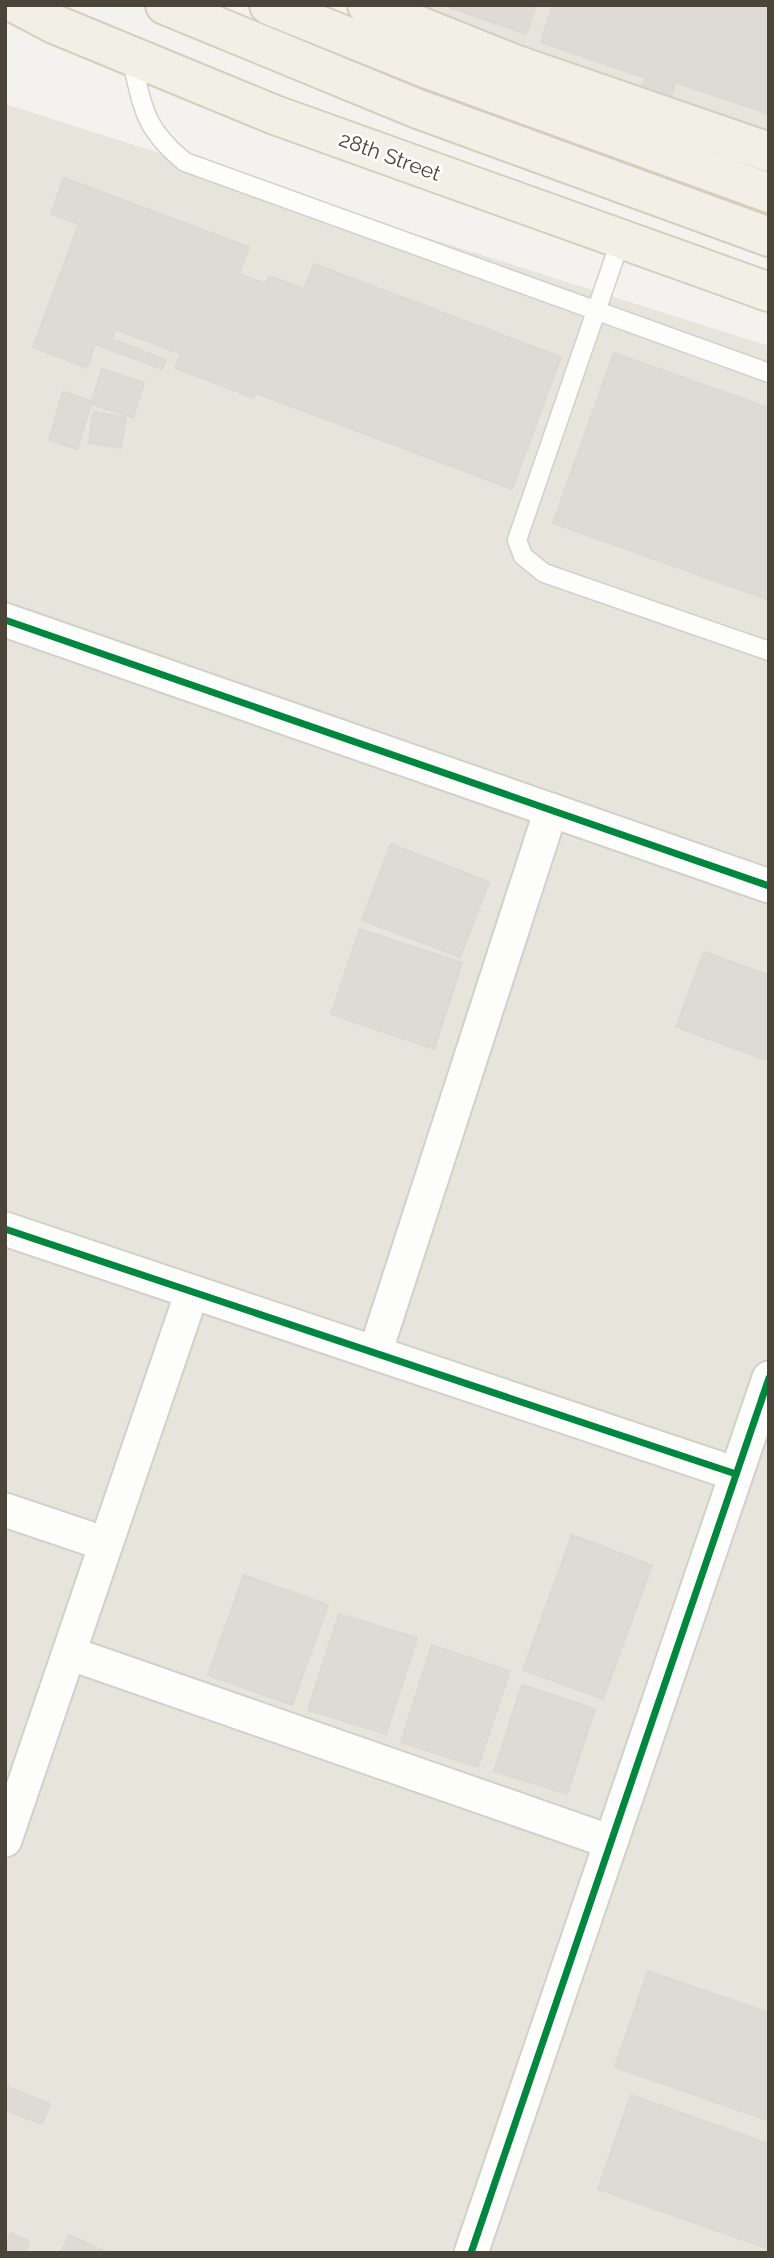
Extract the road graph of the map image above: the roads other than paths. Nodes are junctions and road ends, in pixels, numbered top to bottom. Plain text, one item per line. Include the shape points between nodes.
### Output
1 (18, 5) edge
2 (164, 5) edge
3 (269, 5) edge
4 (368, 5) edge
5 (130, 55) junction
6 (769, 152) edge
7 (769, 192) edge
8 (769, 237) edge
9 (621, 239) junction
10 (769, 292) edge
11 (596, 311) junction
12 (769, 373) edge
13 (5, 620) edge
14 (769, 651) edge
15 (551, 810) junction
16 (769, 886) edge
17 (5, 1229) edge
18 (192, 1292) junction
19 (375, 1353) junction
20 (769, 1378) edge
21 (736, 1474) junction
22 (5, 1510) edge
23 (106, 1544) junction
24 (69, 1653) junction
25 (18, 1762) edge
26 (5, 1840) edge
27 (611, 1842) junction
28 (471, 2253) edge

1 - 5 main road, 28th Street
2 - 8 main road via 418,109
3 - 7 main road via 433,71
4 - 6 main road via 514,64
5 - 9 main road, 28th Street via 275,115
5 - 11 lane via 148,125 185,162
9 - 10 main road, 28th Street
9 - 11 lane
11 - 12 lane
11 - 14 lane via 517,540 523,556 544,573
13 - 15 street
15 - 16 street
15 - 19 street
17 - 18 street
18 - 19 street
18 - 23 street
19 - 21 street
20 - 21 street
21 - 27 street
22 - 23 street
23 - 24 street
24 - 25 street
24 - 27 street
25 - 26 street
27 - 28 street

